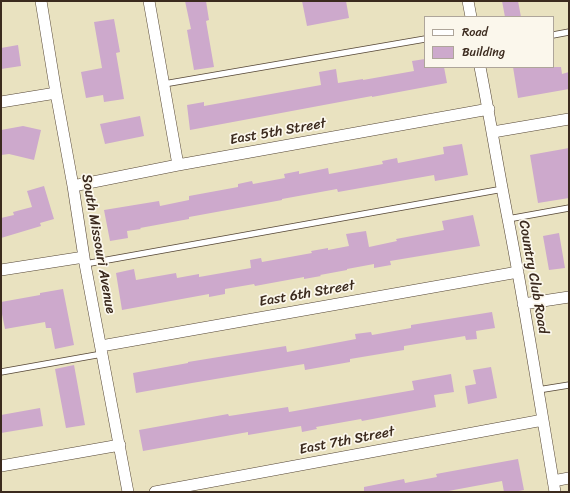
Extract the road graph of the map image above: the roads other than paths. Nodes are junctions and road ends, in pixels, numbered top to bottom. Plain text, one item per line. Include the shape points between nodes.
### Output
1 (41, 1) edge
2 (149, 1) edge
3 (468, 1) edge
4 (471, 16) edge
5 (569, 32) edge
6 (554, 35) edge
7 (424, 39) edge
8 (480, 68) edge
9 (164, 84) junction
10 (56, 93) junction
11 (1, 102) edge
12 (489, 109) junction
13 (569, 119) edge
14 (493, 132) junction
15 (178, 165) junction
16 (73, 186) junction
17 (503, 189) junction
18 (569, 208) edge
19 (508, 219) junction
20 (84, 261) junction
21 (1, 270) edge
22 (518, 272) junction
23 (569, 297) edge
24 (523, 304) junction
25 (102, 350) junction
26 (1, 372) edge
27 (569, 385) edge
28 (538, 390) junction
29 (543, 420) junction
30 (120, 445) junction
31 (1, 466) edge
32 (569, 478) edge
33 (554, 487) edge
34 (128, 492) edge
35 (155, 492) edge

1 - 10 street, South Missouri Avenue
2 - 9 street
3 - 4 street
5 - 6 lane
7 - 9 lane
8 - 12 street, Country Club Road
9 - 15 street
10 - 11 street
10 - 16 street, South Missouri Avenue
12 - 14 street, Country Club Road
12 - 15 street, East 5th Street
13 - 14 street
14 - 17 street, Country Club Road
15 - 16 street, East 5th Street
16 - 20 street, South Missouri Avenue
17 - 19 street, Country Club Road
17 - 20 lane
18 - 19 lane
19 - 22 street, Country Club Road
20 - 21 street
20 - 25 street, South Missouri Avenue
22 - 24 street, Country Club Road
22 - 25 street, East 6th Street
23 - 24 street
24 - 28 street, Country Club Road
25 - 26 lane
25 - 30 street, South Missouri Avenue
27 - 28 lane
28 - 29 street, Country Club Road
29 - 33 street, Country Club Road
29 - 35 street, East 7th Street
30 - 31 street
30 - 34 street, South Missouri Avenue
32 - 33 street

